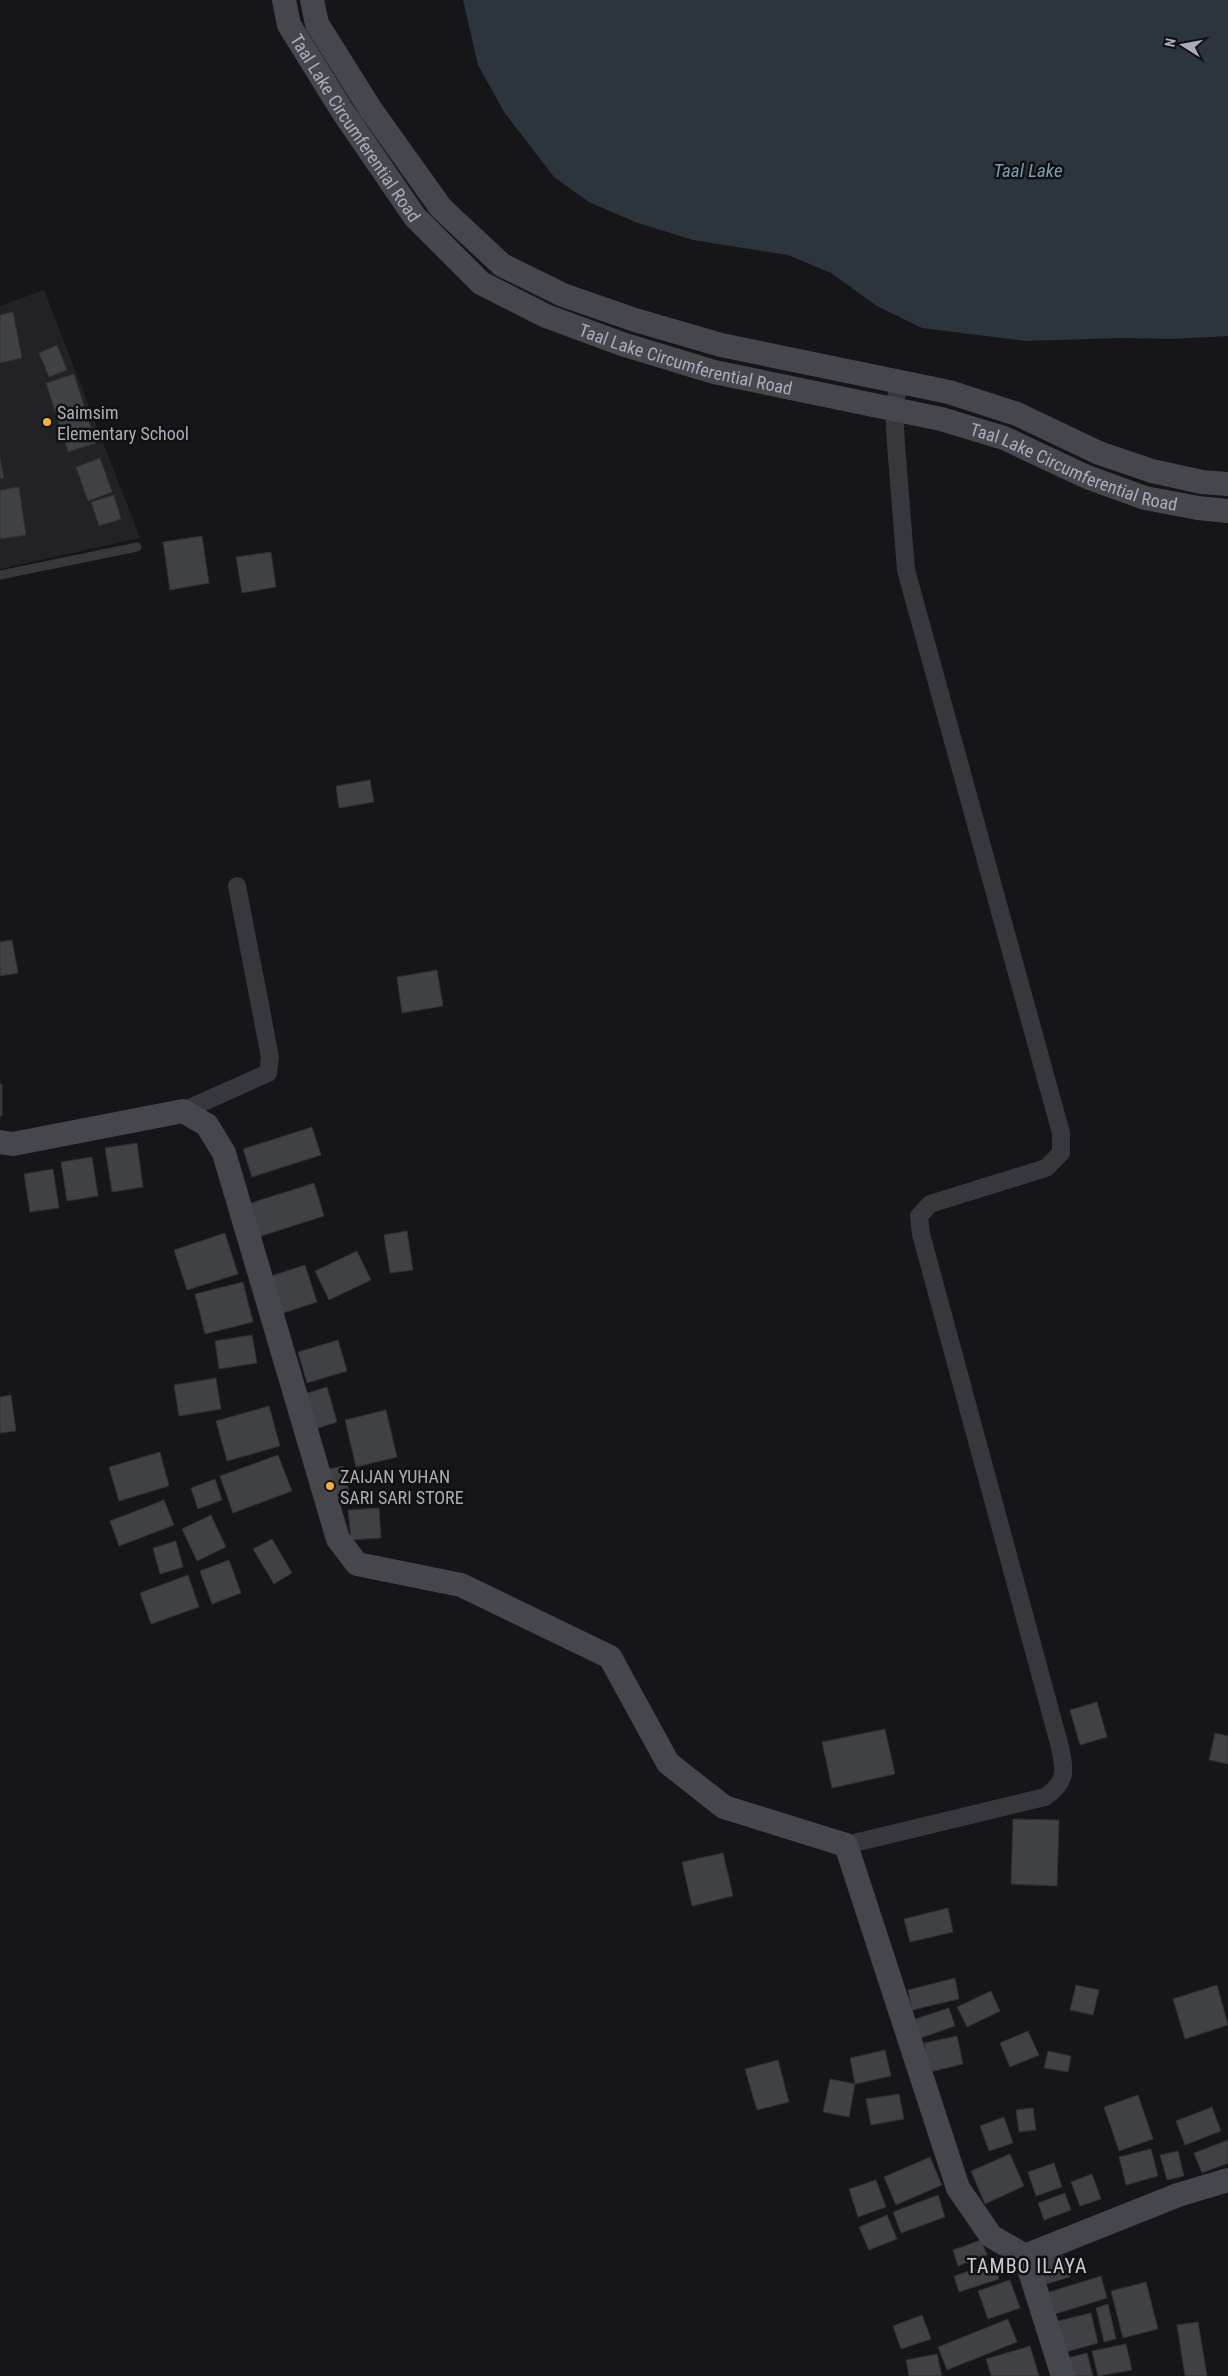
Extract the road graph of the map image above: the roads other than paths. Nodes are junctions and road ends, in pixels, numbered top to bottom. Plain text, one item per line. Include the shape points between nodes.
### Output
1 (284, 0) edge
2 (312, 0) edge
3 (899, 382) junction
4 (894, 409) junction
5 (1228, 484) edge
6 (1228, 511) edge
7 (137, 547) dead end
8 (0, 574) edge
9 (237, 886) dead end
10 (183, 1111) junction
11 (0, 1142) edge
12 (846, 1845) junction
13 (1228, 2180) edge
14 (1026, 2256) junction
15 (1063, 2376) edge

1 - 4 main road, Taal Lake Circumferential Road via 289,25 343,112 415,217 481,283 546,316 622,344 714,372
2 - 3 main road, Taal Lake Circumferential Road via 316,24 392,140 441,208 502,266 563,295 635,320 721,345
3 - 4 street
3 - 5 main road, Taal Lake Circumferential Road via 949,392 1017,414 1099,453 1152,471
4 - 6 main road, Taal Lake Circumferential Road via 941,418 1004,438 1087,477 1145,498
4 - 12 street via 906,570 1061,1133 1061,1152 1046,1168 930,1204 919,1216 921,1234 1065,1771 1057,1789 1045,1797
7 - 8 lane
9 - 10 street via 270,1057 268,1073
10 - 11 main road via 13,1144
10 - 12 main road via 207,1125 224,1153 338,1539 357,1564 461,1585 610,1657 668,1763 724,1807
12 - 14 main road via 958,2188 991,2236
13 - 14 main road via 1178,2195
14 - 15 main road

